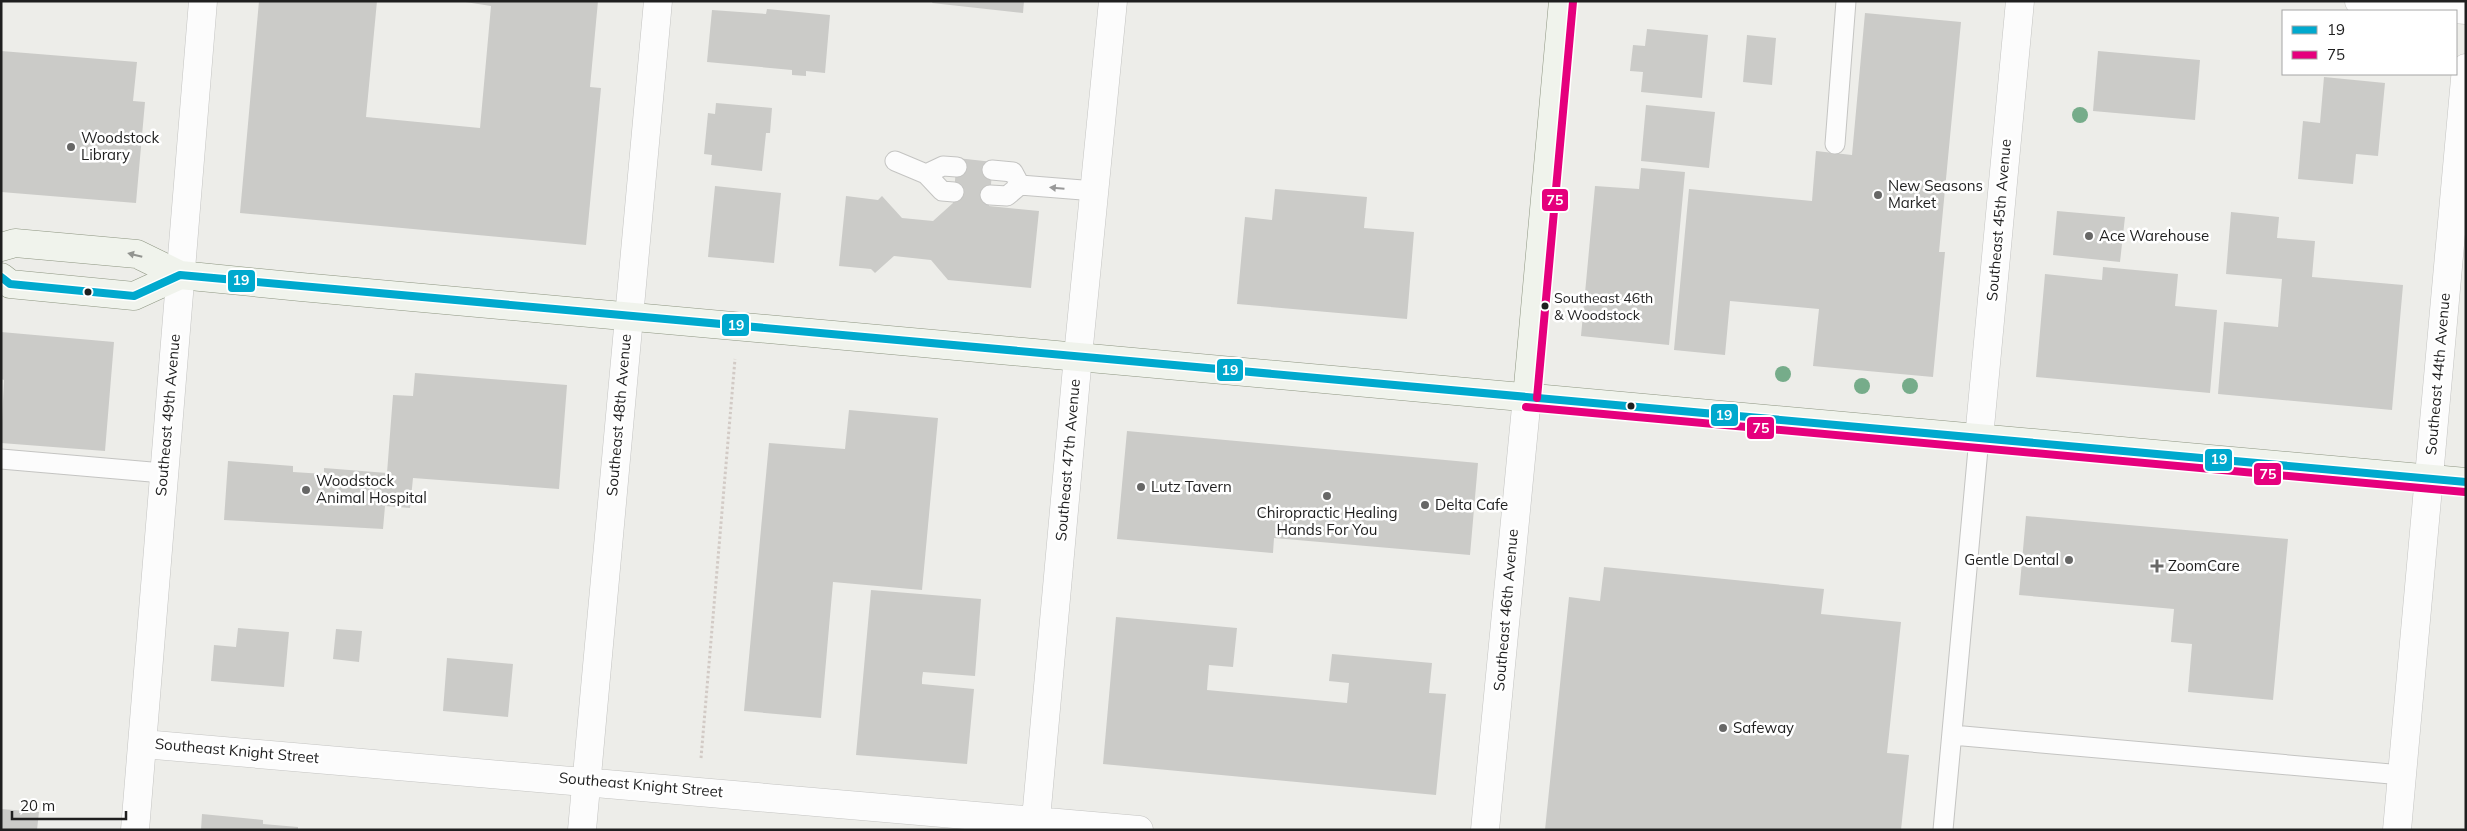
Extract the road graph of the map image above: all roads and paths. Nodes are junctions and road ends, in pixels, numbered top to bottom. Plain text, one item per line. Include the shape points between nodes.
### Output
1 (203, 1) edge
2 (658, 1) edge
3 (1113, 1) edge
4 (1563, 1) edge
5 (1846, 1) edge
6 (2020, 1) edge
7 (2359, 1) edge
8 (2466, 10) edge
9 (2466, 68) edge
10 (1834, 144) dead end
11 (895, 161) dead end
12 (957, 167) dead end
13 (992, 170) dead end
14 (926, 174) junction
15 (1020, 185) junction
16 (1095, 191) junction
17 (954, 192) dead end
18 (990, 195) dead end
19 (1, 247) edge
20 (180, 275) junction
21 (1, 277) edge
22 (628, 316) junction
23 (738, 326) junction
24 (1078, 356) junction
25 (1527, 396) junction
26 (1979, 438) junction
27 (1, 460) edge
28 (163, 473) junction
29 (2429, 479) junction
30 (2466, 482) edge
31 (1952, 735) junction
32 (143, 744) junction
33 (2402, 775) junction
34 (586, 781) junction
35 (698, 790) junction
36 (1036, 825) edge
37 (135, 830) edge
38 (582, 830) edge
39 (1139, 830) edge
40 (1485, 830) edge
41 (1943, 830) edge
42 (2397, 830) edge

1 - 20 street, Southeast 49th Avenue
2 - 22 street, Southeast 48th Avenue
3 - 16 street, Southeast 47th Avenue
4 - 25 main road, Southeast 46th Avenue
5 - 10 lane
6 - 26 street, Southeast 45th Avenue
7 - 8 street
9 - 29 street, Southeast 44th Avenue
11 - 14 lane
12 - 14 lane via 943,166
13 - 15 lane via 1013,172
14 - 17 lane via 942,191
16 -> 15 lane
15 - 18 lane via 1007,196
16 - 24 street, Southeast 47th Avenue
20 -> 19 main road via 137,254 15,243
20 - 21 main road via 134,296 10,284
20 - 22 main road
20 - 28 street, Southeast 49th Avenue
22 - 23 main road
22 - 34 street, Southeast 48th Avenue
23 - 24 main road
23 - 35 path
24 - 25 main road
24 - 36 street, Southeast 47th Avenue
25 - 26 main road
25 - 40 street, Southeast 46th Avenue
26 - 29 main road
26 - 31 lane
27 - 28 lane
28 - 32 street, Southeast 49th Avenue
29 - 30 main road
29 - 33 street, Southeast 44th Avenue
31 - 33 lane
31 - 41 lane
32 - 34 street, Southeast Knight Street
32 - 37 street, Southeast 49th Avenue
33 - 42 street, Southeast 44th Avenue
34 - 35 street, Southeast Knight Street
34 - 38 street, Southeast 48th Avenue
35 - 36 street, Southeast Knight Street
36 - 39 street, Southeast Knight Street

